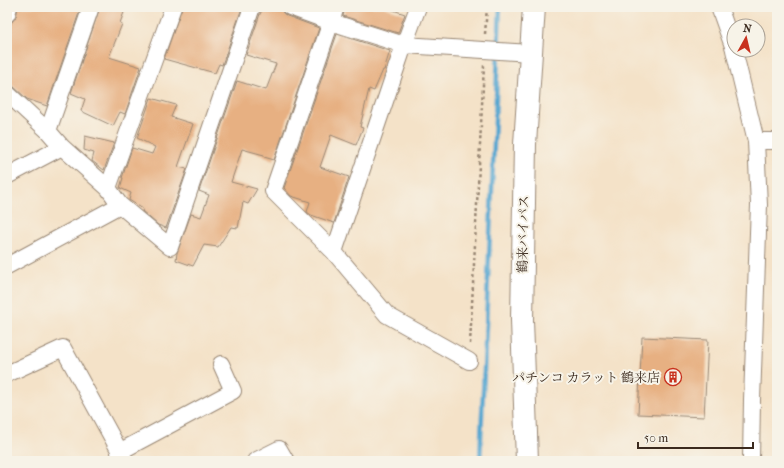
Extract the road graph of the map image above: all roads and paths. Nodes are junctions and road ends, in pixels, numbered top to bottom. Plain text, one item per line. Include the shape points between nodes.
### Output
1 (9, 7) edge
2 (91, 7) edge
3 (173, 7) edge
4 (252, 7) edge
5 (290, 7) edge
6 (418, 7) edge
7 (487, 7) edge
8 (534, 7) edge
9 (719, 7) edge
10 (7, 14) edge
11 (333, 14) edge
12 (726, 27) edge
13 (485, 38) dead end
14 (404, 45) junction
15 (531, 53) junction
16 (736, 58) edge
17 (484, 62) dead end
18 (7, 93) edge
19 (48, 131) junction
20 (756, 141) junction
21 (777, 141) edge
22 (62, 147) junction
23 (7, 176) edge
24 (108, 188) junction
25 (120, 205) junction
26 (334, 252) junction
27 (7, 266) edge
28 (469, 361) joint
29 (221, 364) dead end
30 (7, 374) edge
31 (122, 456) edge
32 (255, 461) edge
33 (286, 461) edge
34 (527, 461) edge
35 (751, 461) edge

1 - 10 street
2 - 19 street
3 - 24 street
4 - 25 street via 170,247
5 - 11 street
6 - 14 street
7 - 13 path
8 - 15 highway, 鶴来バイパス
9 - 12 street
11 - 14 street
11 - 26 street via 273,191
14 - 15 street
14 - 26 street
15 - 34 highway, 鶴来バイパス via 525,144 522,320
16 - 20 street
17 - 28 path
18 - 19 street
19 - 22 street
20 - 21 street
20 - 35 street via 759,206
22 - 23 street
22 - 24 street
24 - 25 street
25 - 27 street
26 - 28 street via 387,315
29 - 31 street via 233,391
30 - 31 street via 63,348
32 - 33 street via 279,449

